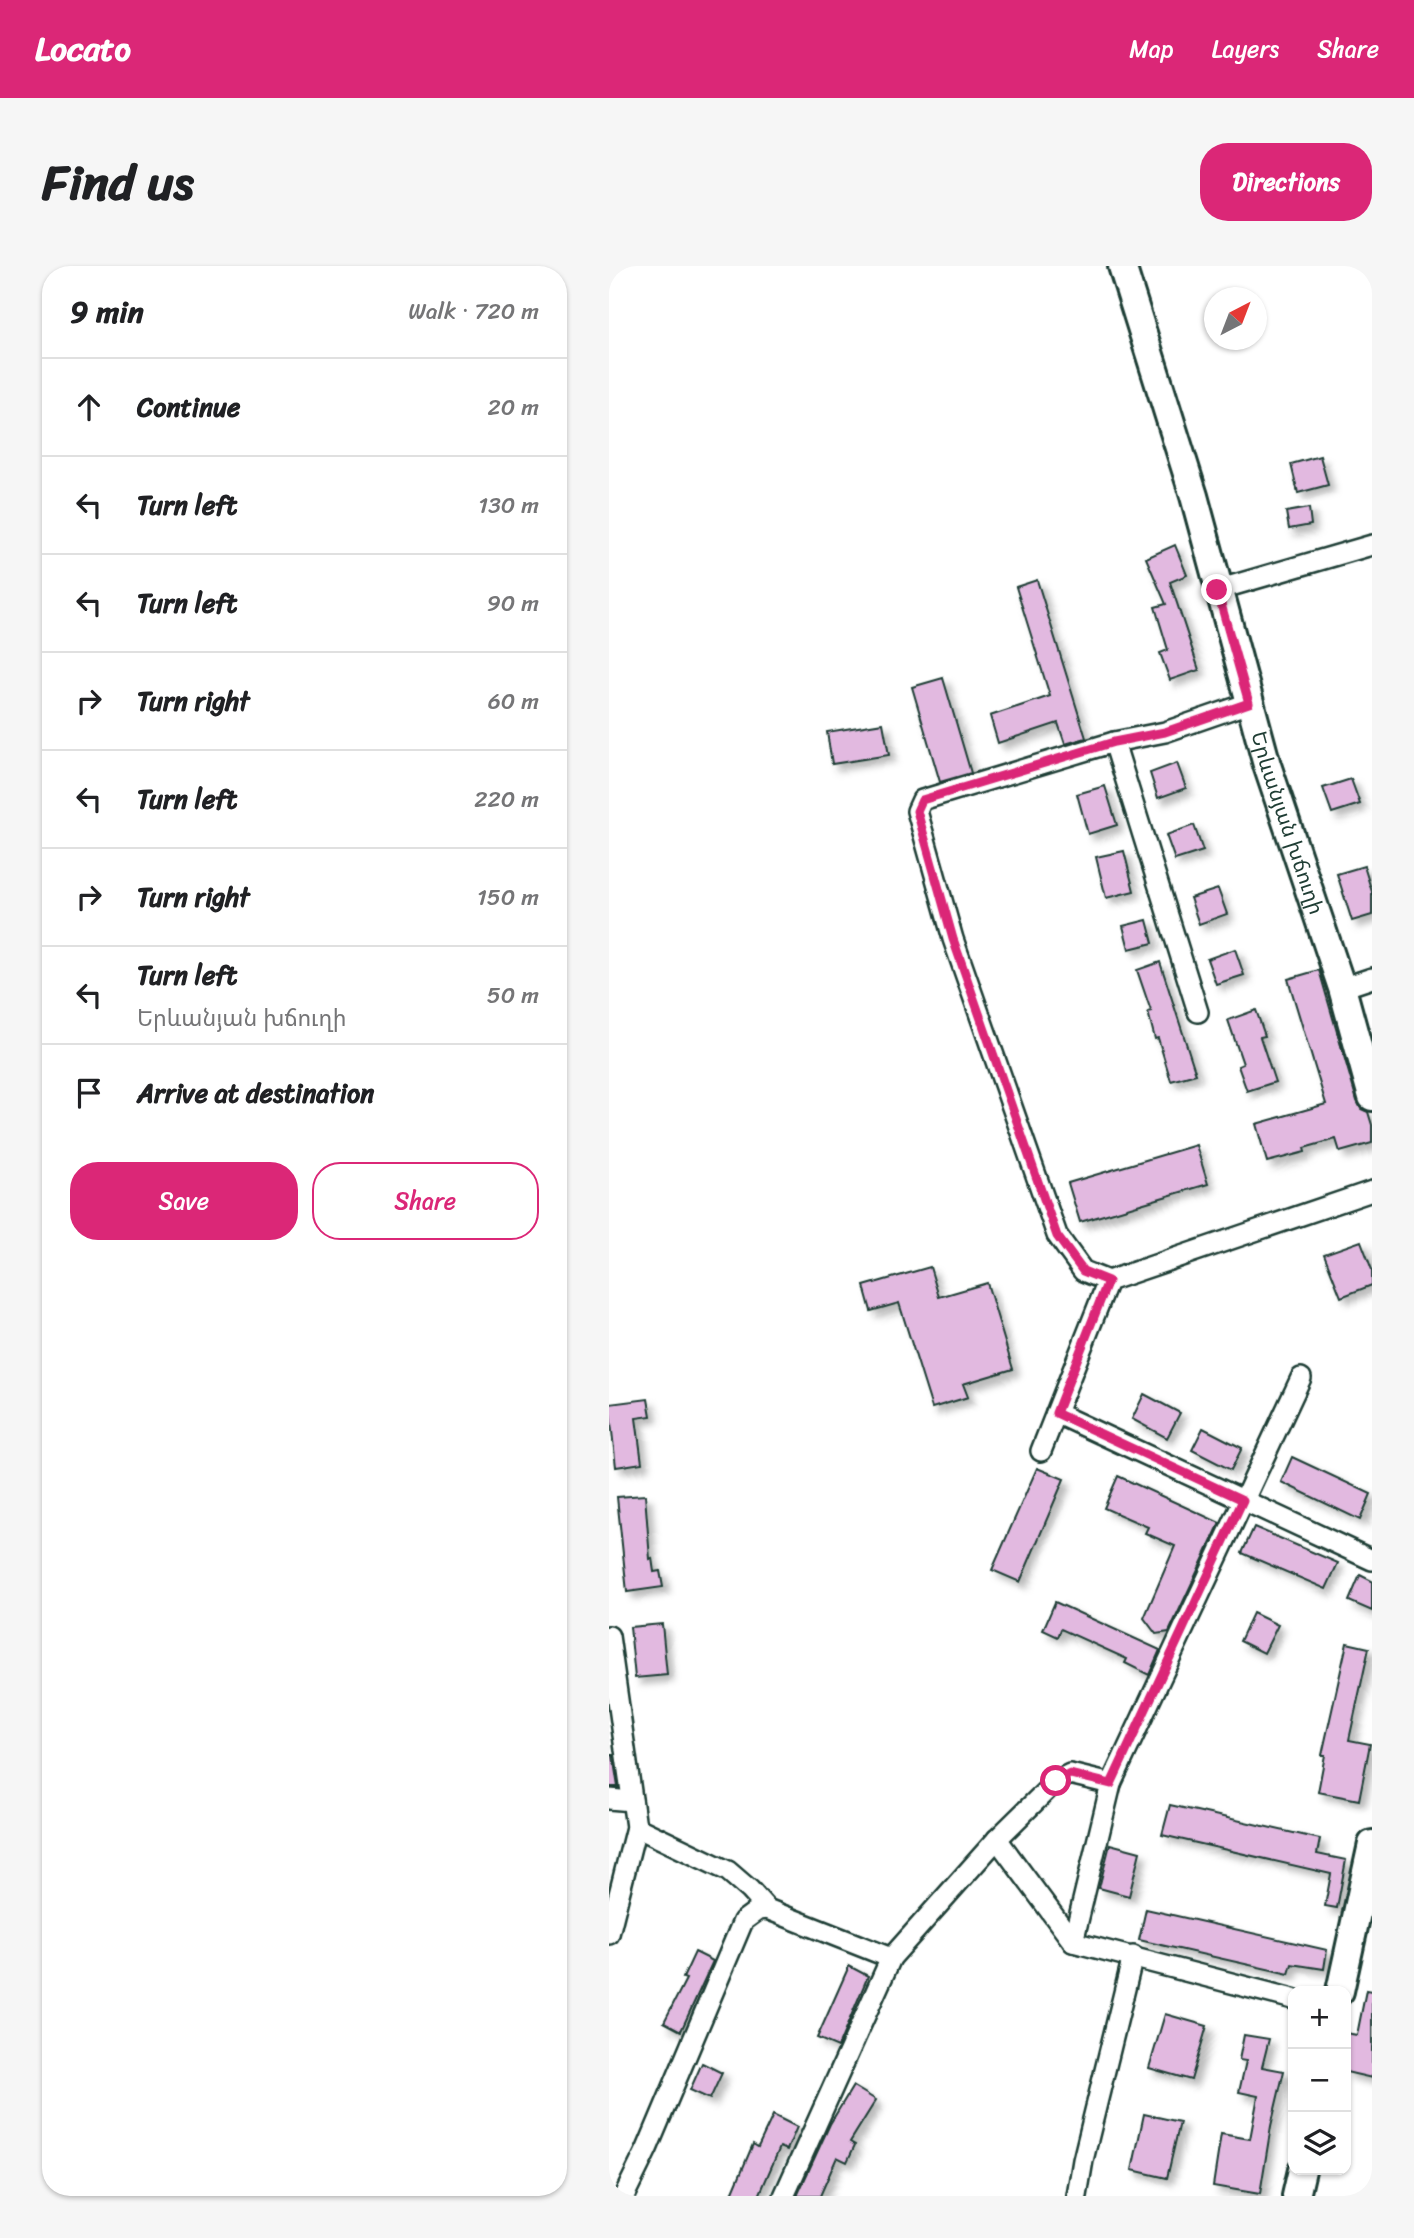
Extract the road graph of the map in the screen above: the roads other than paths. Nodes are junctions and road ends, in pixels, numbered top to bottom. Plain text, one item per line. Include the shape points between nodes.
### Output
1 (1122, 266) edge
2 (1372, 545) edge
3 (1217, 590) junction
4 (1249, 703) junction
5 (1114, 742) junction
6 (1372, 978) edge
7 (1342, 988) junction
8 (1198, 1013) dead end
9 (1372, 1097) edge
10 (1372, 1191) edge
11 (1108, 1281) junction
12 (1301, 1378) dead end
13 (1056, 1413) junction
14 (1041, 1451) dead end
15 (1243, 1500) junction
16 (1372, 1560) edge
17 (609, 1636) edge
18 (1111, 1784) junction
19 (609, 1799) edge
20 (632, 1801) junction
21 (636, 1827) junction
22 (997, 1839) junction
23 (1371, 1850) edge
24 (767, 1909) junction
25 (609, 1934) edge
26 (1073, 1942) junction
27 (1133, 1956) junction
28 (891, 1958) junction
29 (1342, 1986) edge
30 (1288, 1998) edge
31 (1301, 2175) edge
32 (624, 2196) edge
33 (783, 2196) edge
34 (1077, 2196) edge
35 (1296, 2196) edge

1 - 3 main road, Երևանյան խճուղի
2 - 3 street
3 - 4 main road, Երևանյան խճուղի
4 - 5 street via 1165,732
4 - 7 main road, Երևանյան խճուղի
5 - 8 street
5 - 11 street via 922,800 917,811 953,939 1057,1236 1083,1271
6 - 7 street
7 - 9 main road, Երևանյան խճուղի
10 - 11 street
11 - 13 street
12 - 15 street
13 - 14 street
13 - 15 street
15 - 16 street
15 - 18 street
17 - 20 street
18 - 22 street via 1070,1774 1056,1781
18 - 26 street
19 - 20 street
20 - 21 street
21 - 24 street via 728,1871
21 - 25 street
22 - 26 street
22 - 28 street
23 - 29 main road
24 - 28 street
24 - 32 street via 743,1921
26 - 27 street
27 - 30 street
27 - 34 street
28 - 33 street
31 - 35 main road

